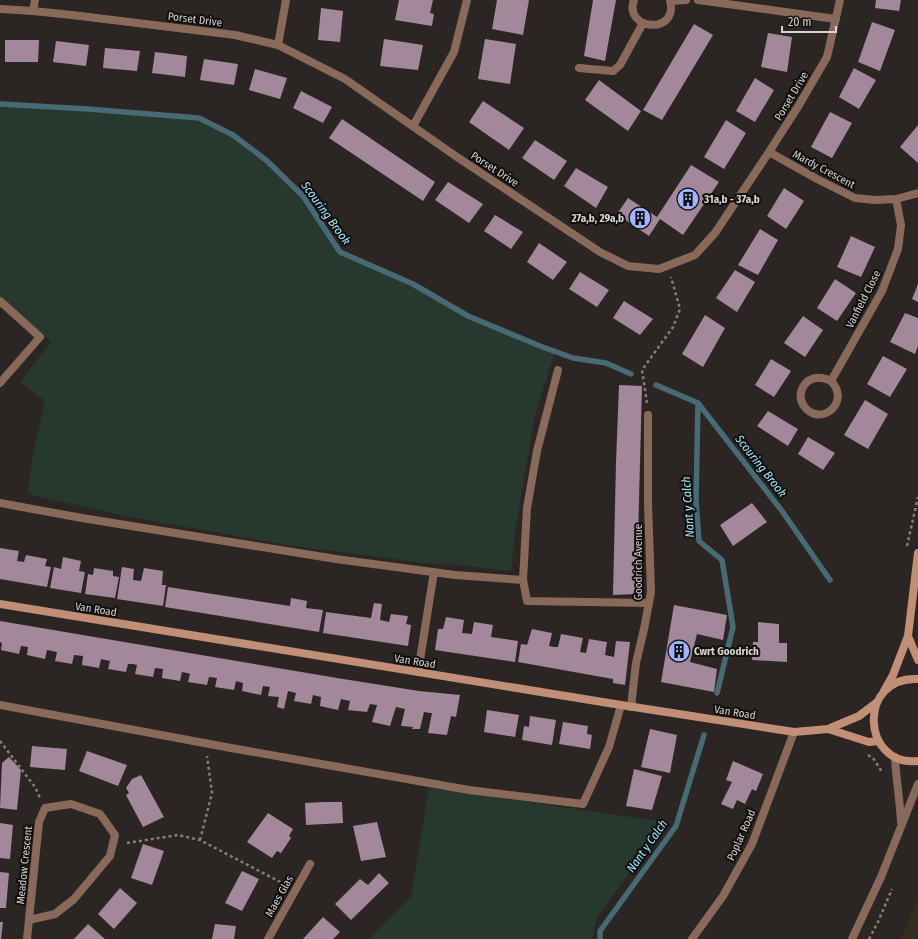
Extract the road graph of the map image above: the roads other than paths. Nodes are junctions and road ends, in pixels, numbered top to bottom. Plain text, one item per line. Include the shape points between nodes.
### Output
1 (34, 0) edge
2 (286, 0) edge
3 (467, 0) edge
4 (634, 0) edge
5 (686, 0) edge
6 (698, 0) edge
7 (840, 0) edge
8 (670, 1) edge
9 (0, 9) edge
10 (33, 10) junction
11 (836, 19) junction
12 (644, 24) junction
13 (278, 45) junction
14 (580, 68) dead end
15 (413, 126) junction
16 (769, 152) junction
17 (918, 193) edge
18 (896, 199) junction
19 (0, 301) edge
20 (558, 370) dead end
21 (831, 381) junction
22 (0, 384) edge
23 (648, 415) road end
24 (0, 503) edge
25 (918, 553) edge
26 (434, 572) junction
27 (523, 580) junction
28 (649, 603) junction
29 (0, 604) edge
30 (908, 636) junction
31 (918, 660) edge
32 (418, 672) junction
33 (918, 678) edge
34 (884, 691) junction
35 (876, 703) junction
36 (0, 704) edge
37 (621, 705) junction
38 (630, 707) junction
39 (828, 729) junction
40 (794, 732) junction
41 (878, 741) junction
42 (895, 757) junction
43 (918, 761) edge
44 (918, 784) edge
45 (901, 825) junction
46 (310, 864) dead end
47 (29, 920) junction
48 (27, 939) edge
49 (268, 939) edge
50 (692, 939) edge
51 (852, 939) edge

1 - 10 street
2 - 13 street
3 - 15 street via 454,52
4 - 12 street via 635,15
5 - 8 street
6 - 11 street
7 - 11 street, Porset Drive
8 - 12 street via 670,14 662,23 650,26
9 - 10 street, Porset Drive
10 - 13 street, Porset Drive via 235,35
11 - 16 street, Porset Drive via 827,57
12 - 14 street via 620,65 613,71
13 - 15 street, Porset Drive via 345,79
15 - 16 street, Porset Drive via 600,252 628,266 659,269 695,255 715,233
16 - 18 street, Mardy Crescent via 855,198
17 - 18 street, Mardy Crescent
18 - 21 street, Vanfield Close via 901,225 898,249 882,291
19 - 22 street via 40,337
20 - 27 street via 537,451 526,508
21 - 21 street via 835,385 838,397 833,408 829,412 817,415 806,409 800,398 803,386 813,378
23 - 28 street, Goodrich Avenue via 651,592
24 - 26 street via 336,559
25 - 30 street
26 - 27 street
26 - 32 street
27 - 28 street via 527,601
28 - 38 street, Goodrich Avenue via 636,662
29 - 32 street, Van Road
30 - 31 street
30 - 34 street via 903,654
32 - 37 street, Van Road
33 - 34 street via 895,682
34 - 35 street
35 - 39 street, Van Road via 859,716
35 - 41 street via 872,717
36 - 37 street via 468,790 583,804 610,747
37 - 38 street, Van Road
38 - 40 street, Van Road
39 - 40 street, Van Road
39 - 41 street, Van Road via 869,742
40 - 50 street, Poplar Road via 752,844 723,896
41 - 42 street
42 - 43 street
42 - 45 street
44 - 45 street
45 - 51 street via 863,919
46 - 49 street, Maes Glas
47 - 47 street, Meadow Crescent via 39,822 45,808 71,804 100,814 115,835 110,856 74,899 55,914
47 - 48 street, Meadow Crescent

